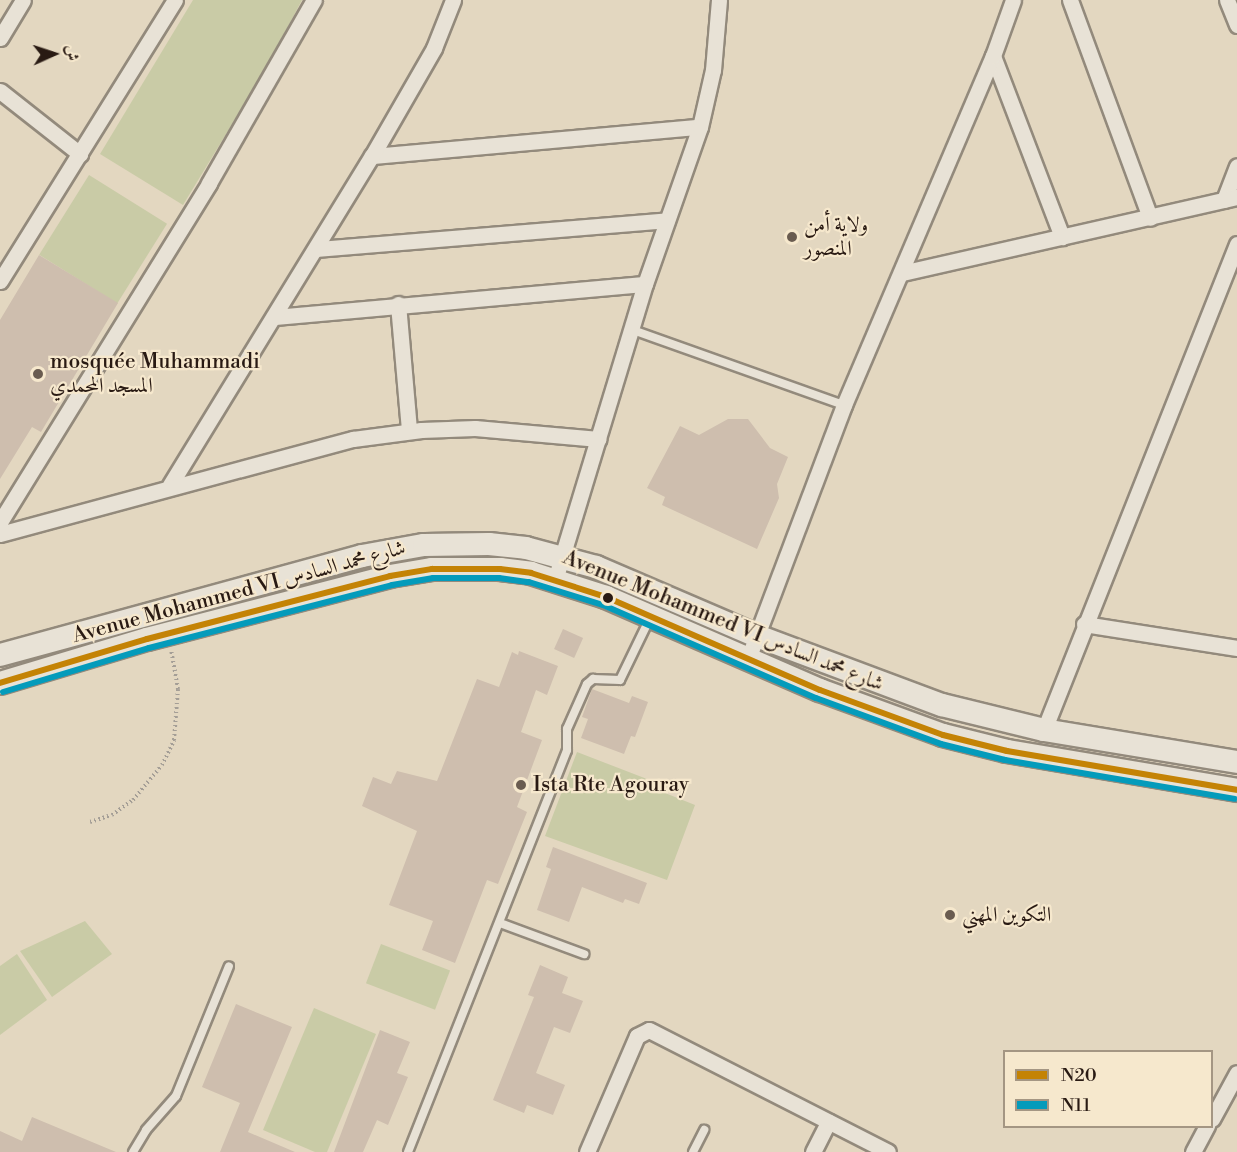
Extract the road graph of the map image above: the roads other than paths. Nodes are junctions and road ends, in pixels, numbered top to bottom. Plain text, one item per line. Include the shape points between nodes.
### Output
1 (23, 0) edge
2 (175, 0) edge
3 (314, 0) edge
4 (453, 0) edge
5 (719, 0) edge
6 (1013, 0) edge
7 (1070, 0) edge
8 (1227, 0) edge
9 (1237, 25) edge
10 (0, 38) edge
11 (993, 56) junction
12 (0, 91) edge
13 (700, 127) junction
14 (80, 154) junction
15 (372, 156) junction
16 (1237, 166) edge
17 (1230, 198) edge
18 (1150, 218) junction
19 (667, 220) junction
20 (1062, 237) junction
21 (1237, 244) edge
22 (317, 249) junction
23 (902, 273) junction
24 (0, 281) edge
25 (645, 284) junction
26 (398, 304) junction
27 (274, 317) junction
28 (633, 330) junction
29 (844, 405) junction
30 (410, 431) junction
31 (599, 439) junction
32 (170, 485) junction
33 (0, 522) edge
34 (0, 534) edge
35 (561, 556) junction
36 (555, 580) junction
37 (651, 616) junction
38 (1084, 624) junction
39 (757, 636) junction
40 (1237, 648) edge
41 (0, 655) edge
42 (748, 659) junction
43 (0, 683) edge
44 (1044, 730) junction
45 (1237, 762) edge
46 (1237, 790) edge
47 (500, 923) junction
48 (584, 954) dead end
49 (229, 966) dead end
50 (1237, 1073) edge
51 (1213, 1117) edge
52 (828, 1122) junction
53 (1207, 1128) edge
54 (704, 1130) dead end
55 (133, 1152) edge
56 (408, 1152) edge
57 (587, 1152) edge
58 (693, 1152) edge
59 (813, 1152) edge
60 (888, 1152) edge
61 (1193, 1152) edge

1 - 10 street
2 - 14 street
3 - 33 street via 210,183
4 - 15 street via 434,48
5 - 13 street via 713,70
6 - 11 street
7 - 18 street
8 - 9 street
11 - 20 street
11 - 23 street
12 - 14 street
13 - 15 street
13 - 19 street
14 - 24 street
15 - 22 street
16 - 17 street
17 - 18 street
18 - 20 street
19 - 22 street
19 - 25 street
20 - 23 street
21 - 38 street
22 - 27 street
23 - 29 street
25 - 26 street
25 - 28 street
26 - 27 street
26 - 30 street
27 - 32 street
28 - 29 lane
28 - 31 street
29 - 39 street
30 - 31 street via 475,428
30 - 32 street via 353,439
31 - 35 street
32 - 34 street
35 - 36 street
35 - 39 main road, Avenue Mohammed VI شارع محمد السادس via 640,584
35 - 41 main road, Avenue Mohammed VI شارع محمد السادس via 489,544 424,544 362,556
36 - 37 main road, Avenue Mohammed VI شارع محمد السادس
36 - 43 main road, Avenue Mohammed VI شارع محمد السادس via 500,569 432,569 307,596
37 - 42 main road, Avenue Mohammed VI شارع محمد السادس
37 - 47 lane via 620,680 593,679 587,684 567,729 567,750
38 - 40 street
38 - 44 street
39 - 42 street
39 - 44 main road, Avenue Mohammed VI شارع محمد السادس via 942,705
42 - 46 main road, Avenue Mohammed VI شارع محمد السادس via 943,735 1007,751
44 - 45 main road, Avenue Mohammed VI شارع محمد السادس
47 - 48 lane
47 - 56 lane
49 - 55 lane via 176,1096 146,1130
50 - 51 street
52 - 57 street via 649,1030 637,1036
52 - 59 street
52 - 60 street
53 - 61 street
54 - 58 lane

